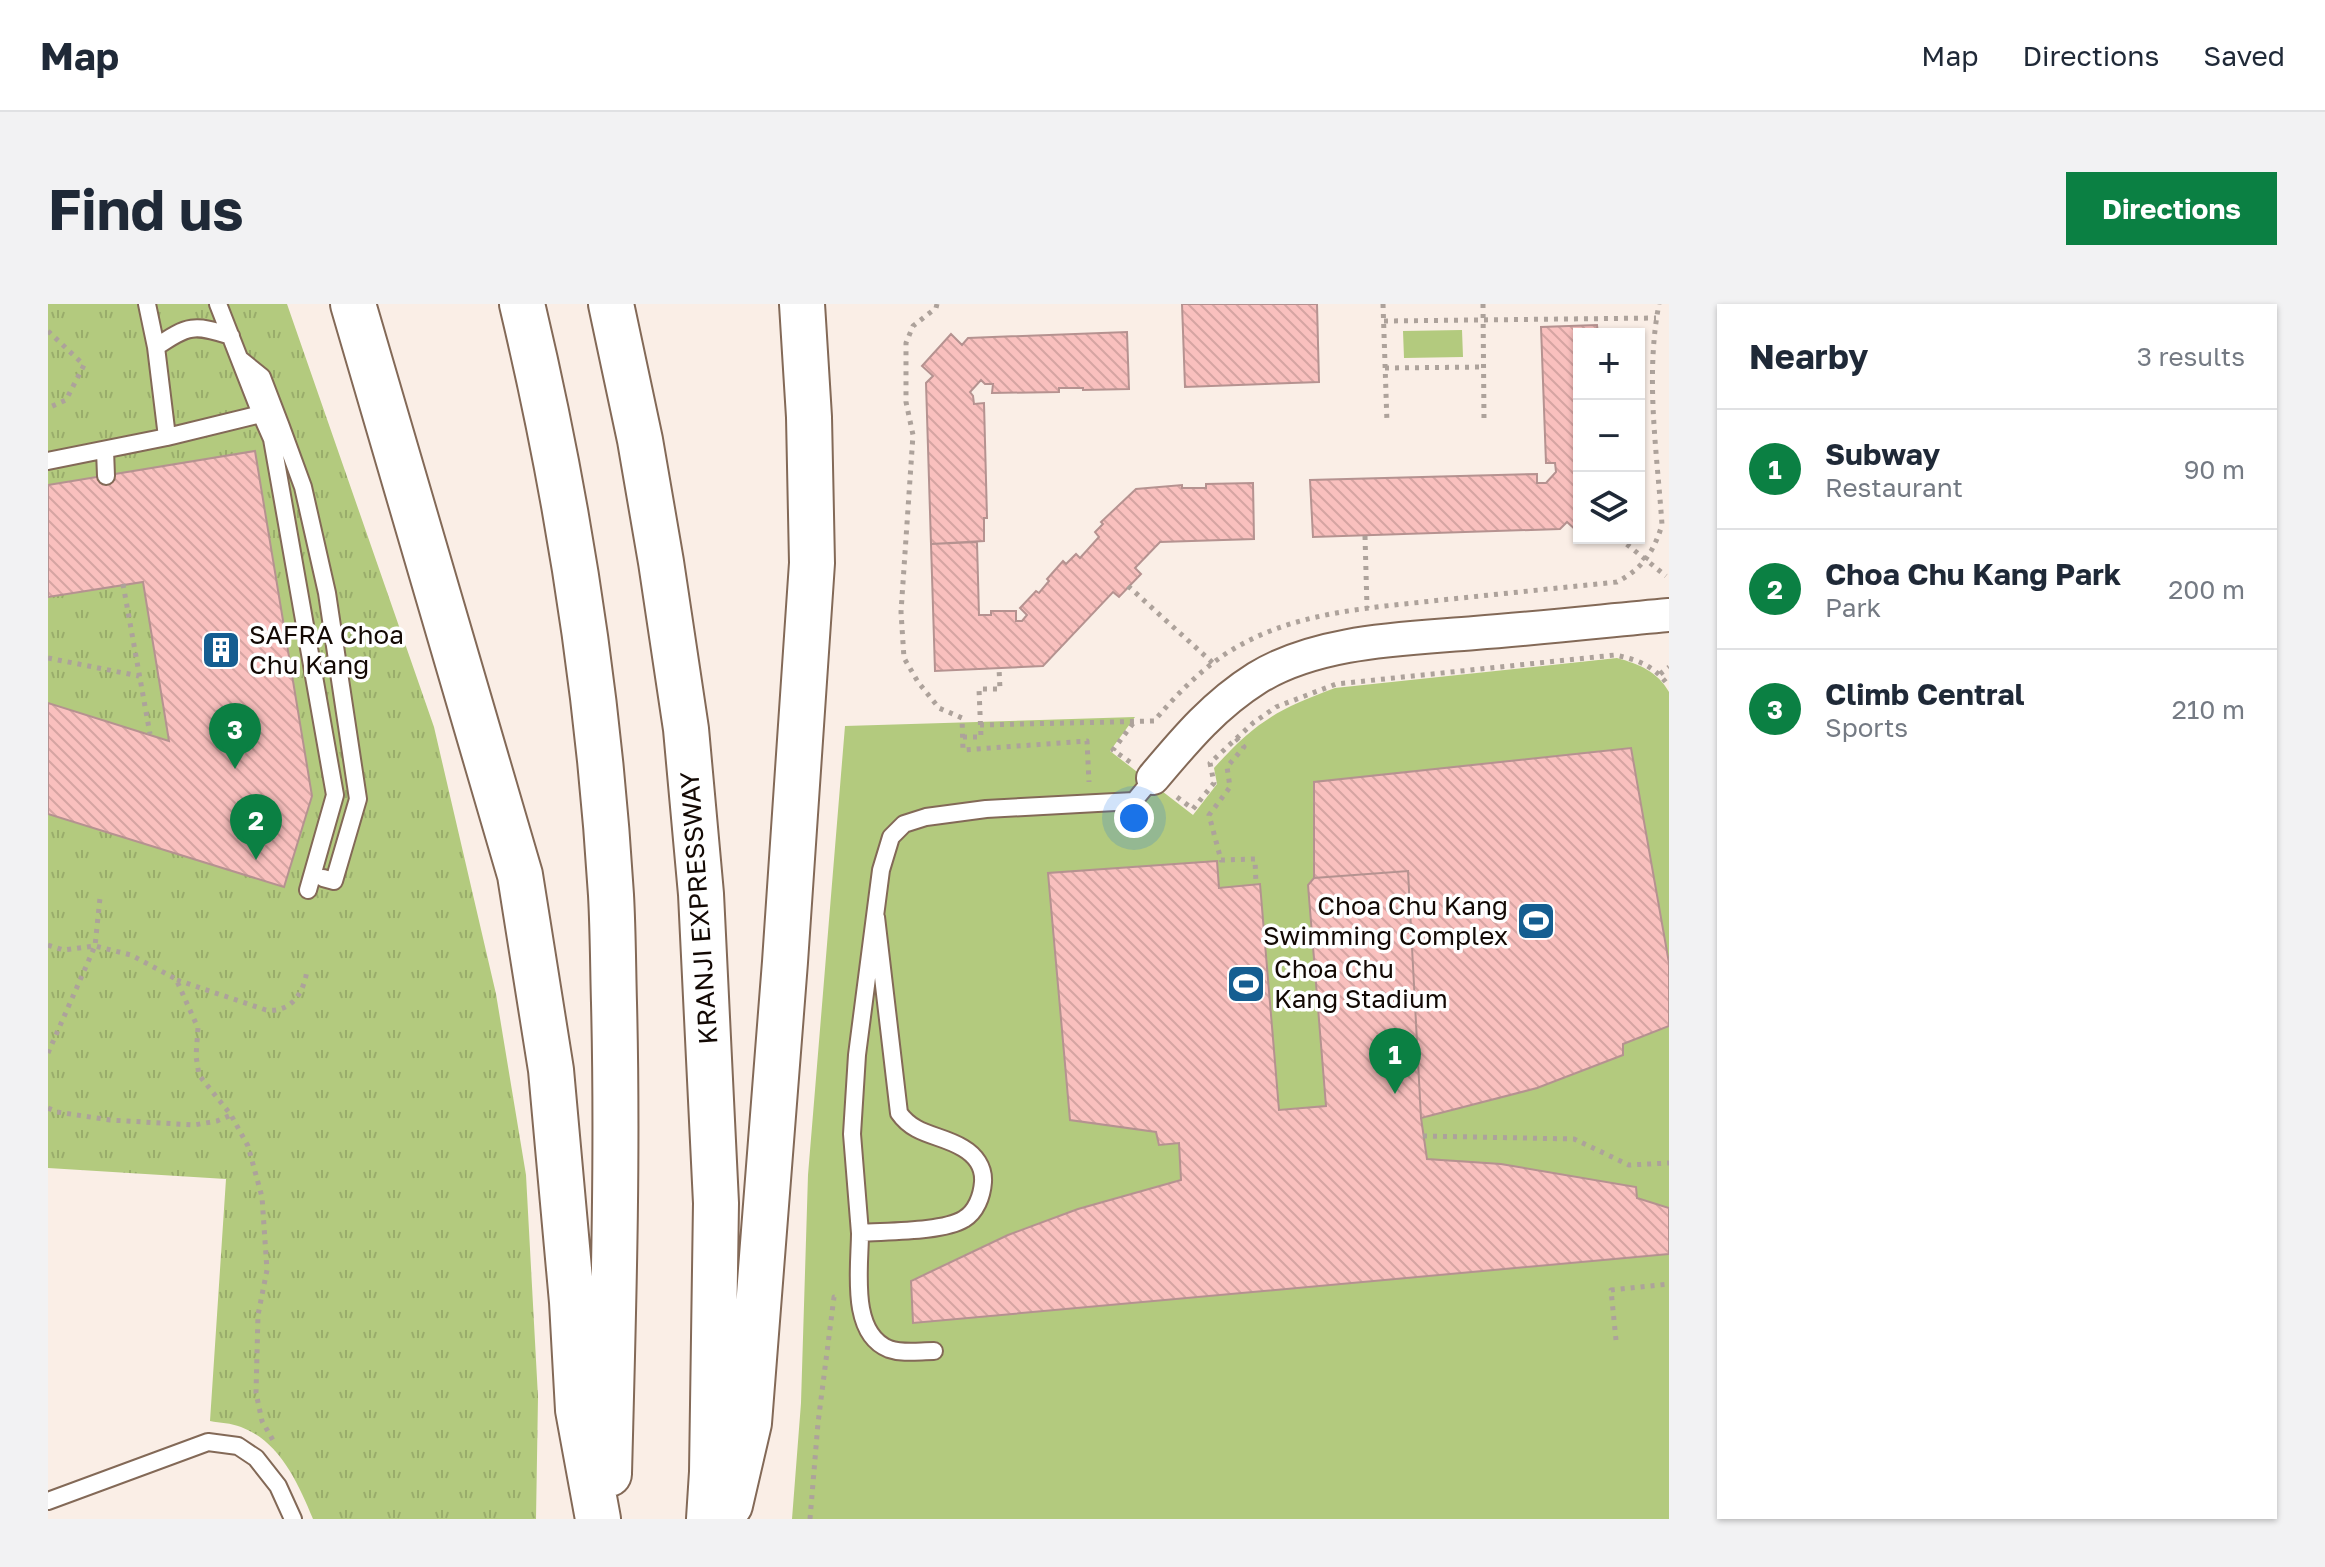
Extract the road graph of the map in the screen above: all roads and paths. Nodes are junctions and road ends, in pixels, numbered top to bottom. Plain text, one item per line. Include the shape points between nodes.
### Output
1 (147, 304) edge
2 (218, 304) edge
3 (353, 304) edge
4 (522, 304) edge
5 (611, 304) edge
6 (802, 304) edge
7 (937, 304) edge
8 (1383, 304) edge
9 (1483, 304) edge
10 (1659, 304) edge
11 (1656, 318) junction
12 (1483, 320) junction
13 (1384, 321) junction
14 (48, 331) edge
15 (231, 336) junction
16 (156, 347) junction
17 (240, 359) junction
18 (1483, 367) junction
19 (1385, 368) junction
20 (48, 408) edge
21 (261, 414) junction
22 (1484, 420) dead end
23 (1387, 423) dead end
24 (276, 432) junction
25 (167, 437) junction
26 (105, 450) junction
27 (48, 461) edge
28 (106, 476) dead end
29 (1365, 536) dead end
30 (1626, 544) edge
31 (1646, 560) junction
32 (1666, 576) dead end
33 (123, 584) dead end
34 (1128, 586) dead end
35 (1367, 608) junction
36 (1669, 615) edge
37 (48, 658) edge
38 (1214, 664) junction
39 (1669, 667) edge
40 (999, 668) dead end
41 (1660, 674) junction
42 (139, 676) junction
43 (1669, 686) edge
44 (980, 725) junction
45 (150, 734) dead end
46 (963, 737) junction
47 (1153, 778) joint
48 (1091, 804) junction
49 (323, 878) dead end
50 (1256, 885) dead end
51 (308, 890) dead end
52 (100, 898) dead end
53 (876, 917) junction
54 (48, 945) edge
55 (95, 946) junction
56 (307, 970) dead end
57 (176, 979) junction
58 (48, 1053) edge
59 (48, 1108) edge
60 (231, 1115) junction
61 (1423, 1136) dead end
62 (1669, 1163) edge
63 (860, 1233) junction
64 (1669, 1284) edge
65 (859, 1297) junction
66 (1616, 1340) dead end
67 (934, 1351) dead end
68 (275, 1444) dead end
69 (48, 1501) edge
70 (293, 1519) edge
71 (598, 1519) edge
72 (607, 1519) edge
73 (709, 1519) edge
74 (726, 1519) edge
75 (810, 1519) edge

1 - 16 lane
2 - 15 lane
3 - 71 highway via 520,875 551,1070 578,1410
4 - 72 highway via 557,462 576,584 598,738 611,896 617,1127
5 - 73 highway, KRANJI EXPRESSWAY via 661,562 686,729 701,894 716,1203
6 - 74 highway via 812,563 749,1423
7 - 46 path via 913,326 906,343 906,402 913,435 901,612 904,658 939,708 962,718
8 - 13 path
9 - 12 path
10 - 11 path
11 - 12 path
11 - 31 path via 1651,375 1662,525
12 - 13 path
12 - 18 path
13 - 19 path
14 - 20 path via 84,365 66,400
15 - 16 lane via 203,327 178,332
15 - 17 lane
16 - 25 lane
17 - 21 lane
17 - 24 lane via 262,377
18 - 19 path
18 - 22 path
19 - 23 path
21 - 24 lane
21 - 25 lane
24 - 49 lane via 303,487 327,593 358,799 334,881
24 - 51 lane via 335,795
25 - 26 lane
26 - 27 lane
26 - 28 lane
29 - 35 path
30 - 31 path
31 - 32 path
31 - 35 path via 1617,582
33 - 42 path
34 - 38 path
35 - 38 path via 1267,632
36 - 47 street via 1386,640 1297,659 1230,697 1199,723
37 - 42 path
38 - 44 path via 1154,721
39 - 41 path
40 - 44 path via 1000,689 979,689
41 - 43 path
41 - 50 path via 1636,659 1615,655 1336,684 1276,707 1236,738 1244,747 1227,767 1230,787 1209,815 1221,860 1255,859
42 - 45 path
44 - 46 path via 981,737
46 - 48 path via 963,750 1087,741
47 - 48 lane via 1134,801
48 - 53 lane via 986,809 904,824 891,837 881,870
52 - 55 path
53 - 63 lane via 852,1134
53 - 63 lane via 899,1113 907,1126 961,1146 978,1159 984,1180 978,1205 948,1226
54 - 55 path via 63,950
55 - 57 path via 131,955
55 - 58 path
56 - 57 path via 298,997 276,1011
57 - 60 path via 198,1028 199,1075
59 - 60 path via 110,1120 194,1125
60 - 68 path via 248,1146 262,1197 267,1270 258,1315 256,1393 262,1421
61 - 62 path via 1574,1139 1629,1165
63 - 65 lane
64 - 66 path via 1611,1290
65 - 67 lane via 863,1321 887,1348
65 - 75 path via 834,1297
69 - 70 lane via 208,1442 238,1446 256,1458 278,1486

